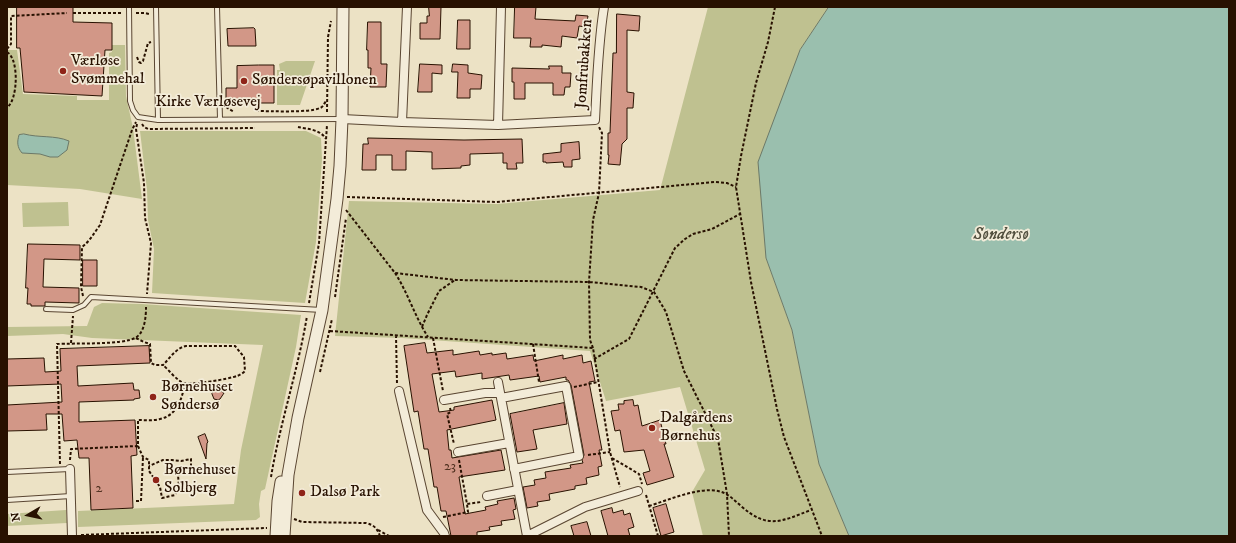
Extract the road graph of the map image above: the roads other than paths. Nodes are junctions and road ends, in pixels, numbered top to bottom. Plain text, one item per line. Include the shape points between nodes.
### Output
1 (129, 7) edge
2 (156, 7) edge
3 (217, 7) edge
4 (343, 7) edge
5 (407, 7) edge
6 (501, 7) edge
7 (604, 7) edge
8 (220, 119) junction
9 (342, 119) junction
10 (158, 120) junction
11 (402, 122) junction
12 (498, 125) junction
13 (46, 309) dead end
14 (322, 310) junction
15 (498, 382) dead end
16 (399, 391) road end
17 (500, 395) junction
18 (444, 400) road end
19 (509, 443) junction
20 (292, 451) junction
21 (458, 452) road end
22 (70, 469) joint
23 (514, 469) junction
24 (7, 472) edge
25 (518, 490) junction
26 (641, 490) road end
27 (71, 496) junction
28 (486, 496) road end
29 (7, 500) edge
30 (72, 536) edge
31 (276, 536) edge
32 (284, 536) edge
33 (445, 536) edge
34 (527, 536) edge

1 - 10 lane, Kirke Værløsevej via 130,101 138,117
2 - 10 lane
3 - 8 lane
4 - 9 street
5 - 11 street
6 - 12 street
7 - 12 street, Jomfrubakken via 596,120
8 - 9 lane, Kirke Værløsevej
8 - 10 lane, Kirke Værløsevej
9 - 11 street, Jomfrubakken
9 - 14 street via 337,199
11 - 12 street, Jomfrubakken
13 - 14 lane via 73,310 91,298
14 - 20 street
15 - 17 street
16 - 33 street via 427,510
17 - 18 street via 485,394
17 - 19 street
17 - 23 street via 566,386 567,389 579,456
19 - 21 street
19 - 23 street
20 - 31 street via 284,467 278,501
20 - 32 street
22 - 24 lane
22 - 27 street
23 - 25 street
25 - 28 street
25 - 34 street
26 - 34 street via 585,507
27 - 29 lane
27 - 30 street

